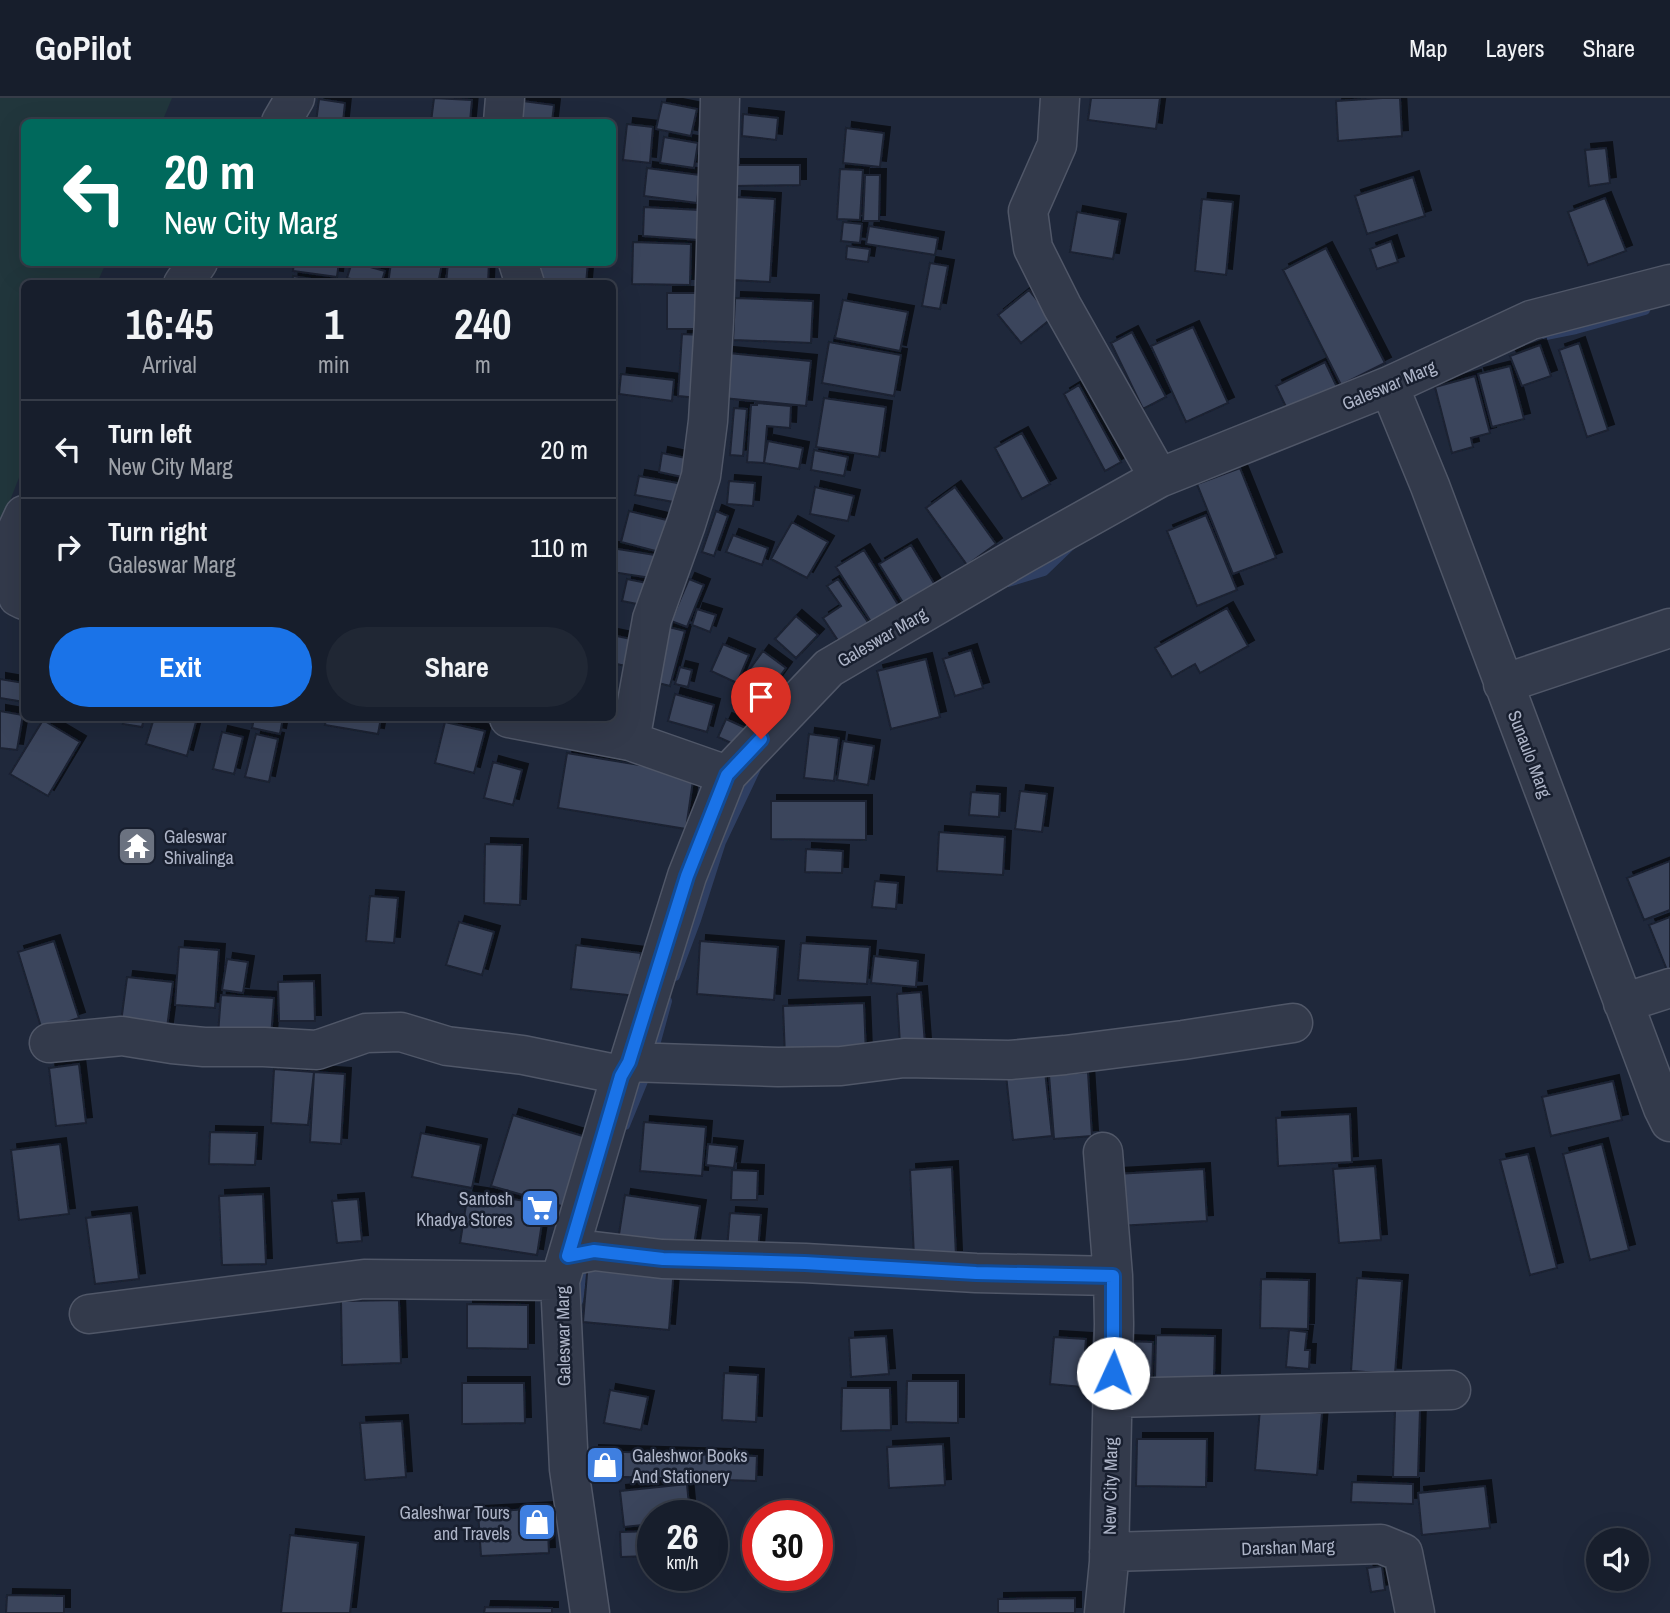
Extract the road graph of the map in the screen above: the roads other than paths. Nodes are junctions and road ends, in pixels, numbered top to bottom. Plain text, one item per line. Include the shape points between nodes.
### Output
1 (295, 98) edge
2 (505, 98) edge
3 (720, 98) edge
4 (1060, 98) edge
5 (283, 119) edge
6 (503, 119) edge
7 (1670, 284) edge
8 (1389, 386) junction
9 (1159, 478) junction
10 (21, 521) edge
11 (21, 598) edge
12 (1670, 628) edge
13 (1503, 684) junction
14 (525, 721) edge
15 (630, 741) junction
16 (727, 775) junction
17 (1670, 988) edge
18 (1623, 1003) junction
19 (1293, 1023) dead end
20 (49, 1043) dead end
21 (625, 1069) junction
22 (1670, 1122) edge
23 (1103, 1152) dead end
24 (564, 1269) junction
25 (1113, 1276) junction
26 (89, 1314) dead end
27 (1451, 1390) dead end
28 (1112, 1398) junction
29 (1109, 1552) junction
30 (590, 1613) edge
31 (1104, 1613) edge
32 (1415, 1613) edge

1 - 5 street
2 - 6 street
3 - 15 street via 714,321 701,476 652,619
4 - 9 street via 1057,145 1028,211 1034,248
7 - 8 street, Galeswar Marg via 1531,320
8 - 9 street, Galeswar Marg
8 - 13 street, Sunaulo Marg
9 - 16 street, Galeswar Marg via 829,667
10 - 11 street via 4,558
12 - 13 street
13 - 18 street, Sunaulo Marg
14 - 15 street
15 - 16 street
16 - 21 street, Galeswar Marg via 687,876
17 - 18 street
18 - 22 street, Sunaulo Marg
19 - 21 street via 1010,1060 904,1058 841,1066
20 - 21 street via 122,1036 204,1047 317,1050 366,1033 401,1032 447,1046
21 - 24 street, Galeswar Marg
23 - 25 street, New City Marg
24 - 25 street via 594,1251 663,1259
24 - 26 street via 364,1279
24 - 30 street, Galeswar Marg via 569,1469
25 - 28 street, New City Marg
27 - 28 street
28 - 29 street, New City Marg
29 - 31 street, New City Marg
29 - 32 street, Darshan Marg via 1381,1544 1403,1553

